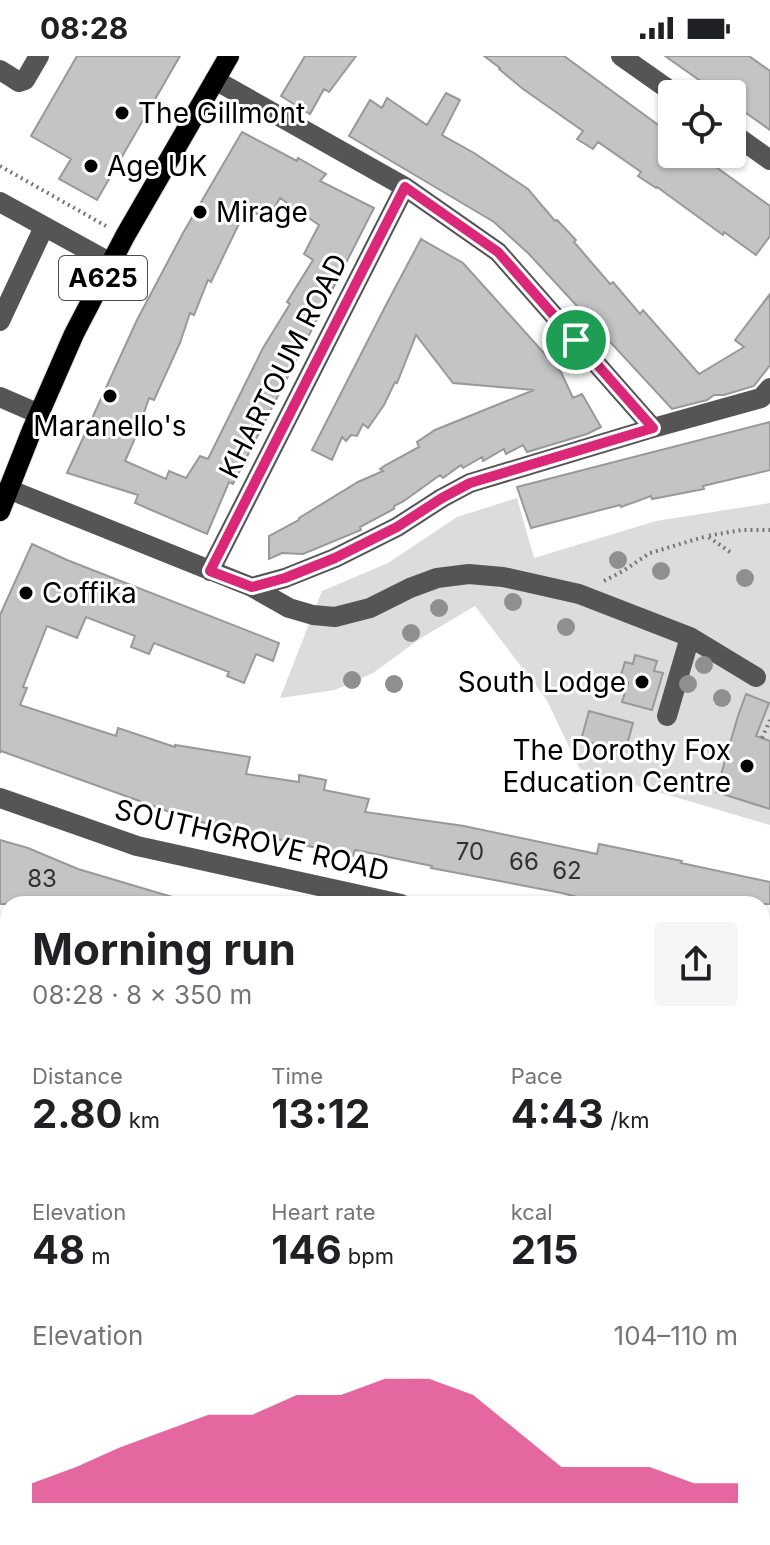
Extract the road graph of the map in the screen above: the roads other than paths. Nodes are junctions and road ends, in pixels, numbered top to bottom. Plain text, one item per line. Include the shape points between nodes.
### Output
1 (39, 56) edge
2 (228, 56) edge
3 (621, 56) edge
4 (0, 70) edge
5 (215, 80) junction
6 (658, 82) edge
7 (746, 143) edge
8 (770, 160) edge
9 (405, 187) junction
10 (0, 202) edge
11 (44, 227) junction
12 (111, 263) junction
13 (0, 321) edge
14 (770, 388) edge
15 (0, 397) edge
16 (39, 414) junction
17 (653, 428) junction
18 (8, 489) junction
19 (0, 511) edge
20 (210, 571) junction
21 (252, 587) junction
22 (690, 637) junction
23 (756, 677) dead end
24 (667, 716) dead end
25 (0, 798) edge
26 (365, 896) edge

1 - 4 street via 25,80 19,82
2 - 5 main road, A625
3 - 6 street
5 - 9 street
5 - 12 main road, A625
7 - 8 street
9 - 17 street via 498,252
9 - 20 street, KHARTOUM ROAD
10 - 11 street
11 - 12 street
11 - 13 street
12 - 16 main road, A625
14 - 17 street via 761,398
15 - 16 street
16 - 18 main road, A625
17 - 21 street via 470,483 335,558
18 - 19 main road, A625
18 - 20 street
20 - 21 street
21 - 22 street via 289,608 335,617 370,608 437,578 503,577 579,594
22 - 23 street
22 - 24 street
25 - 26 street, SOUTHGROVE ROAD via 137,846

